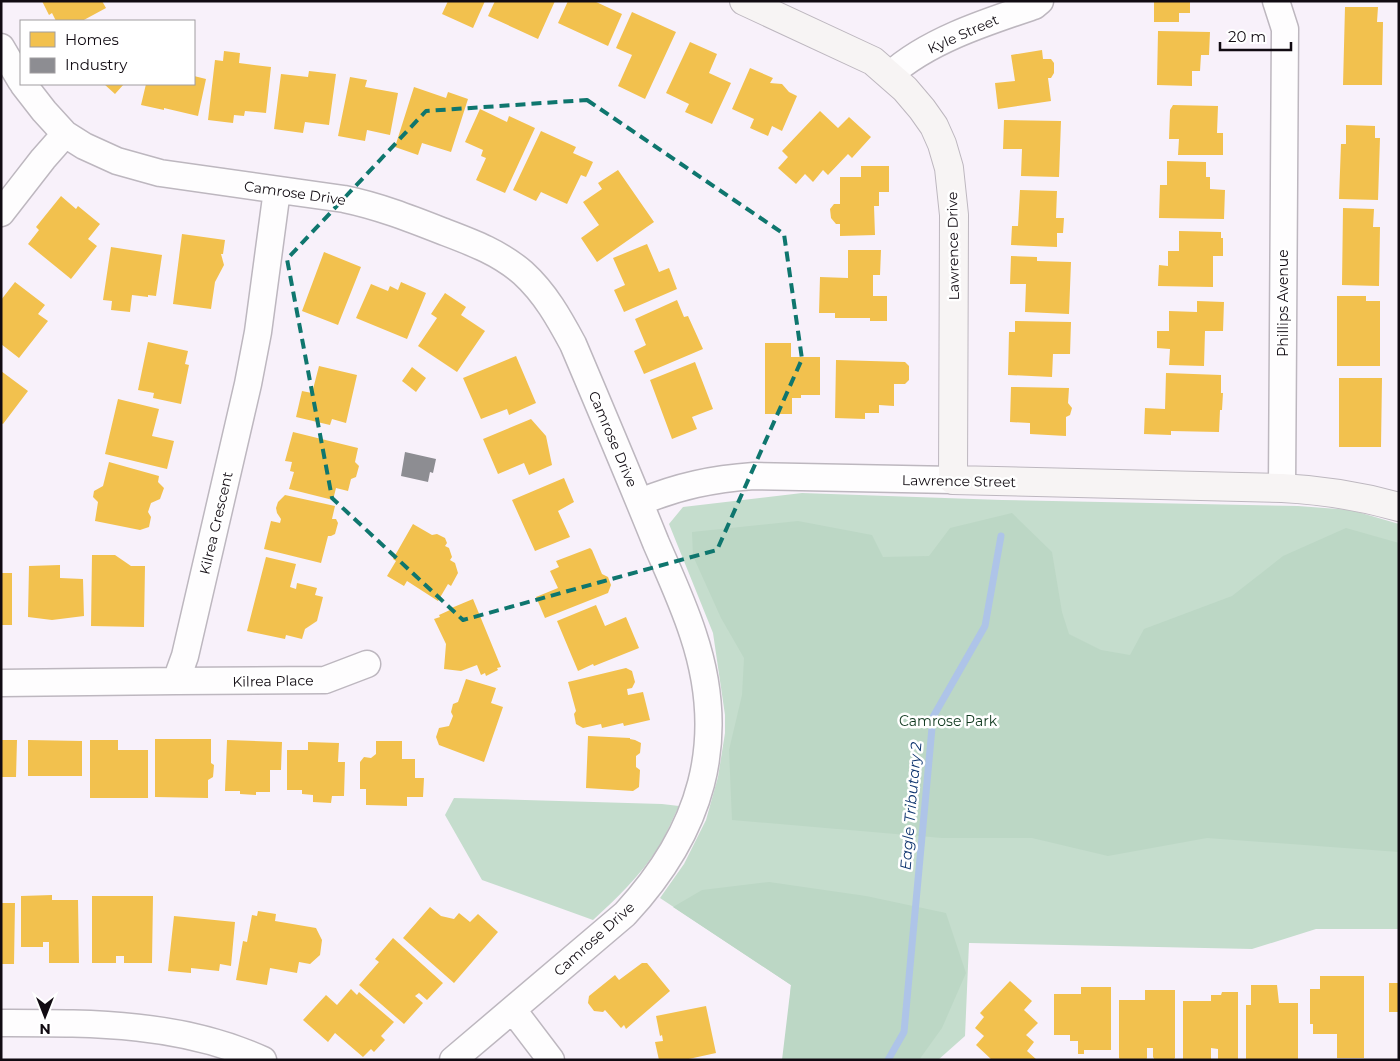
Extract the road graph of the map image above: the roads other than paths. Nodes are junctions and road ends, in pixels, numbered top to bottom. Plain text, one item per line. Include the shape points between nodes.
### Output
1 (744, 1) edge
2 (1040, 1) edge
3 (1276, 1) edge
4 (781, 9) edge
5 (1, 47) edge
6 (890, 75) junction
7 (20, 80) edge
8 (24, 85) edge
9 (65, 134) junction
10 (277, 190) junction
11 (1, 213) edge
12 (953, 480) junction
13 (1282, 488) junction
14 (640, 502) junction
15 (1399, 507) edge
16 (366, 664) dead end
17 (176, 681) junction
18 (1, 683) edge
19 (513, 1010) junction
20 (1, 1023) edge
21 (263, 1060) edge
22 (453, 1060) edge
23 (551, 1060) edge

1 - 4 street, Lawrence Drive
2 - 6 street, Kyle Street via 964,31 911,57
3 - 13 street, Phillips Avenue via 1284,29
4 - 6 street, Lawrence Drive via 873,61
5 - 7 street, Camrose Drive
6 - 12 street, Lawrence Drive via 922,108 934,126 942,144 952,191
8 - 9 street, Camrose Drive
9 - 10 street, Camrose Drive via 99,153 138,168
9 - 11 street
10 - 14 street, Camrose Drive via 344,199 392,211 486,248 523,273 550,303 573,344
10 - 17 street, Kilrea Crescent via 248,384 185,656
12 - 13 street, Lawrence Street
12 - 14 street, Lawrence Street via 725,478 687,485
13 - 15 street via 1368,498
14 - 19 street, Camrose Drive via 693,634 706,687 709,726 701,784 689,820 656,878 625,914
16 - 17 street, Kilrea Place via 325,680
17 - 18 street
19 - 22 street, Camrose Drive
19 - 23 street
20 - 21 street via 134,1026 207,1040

